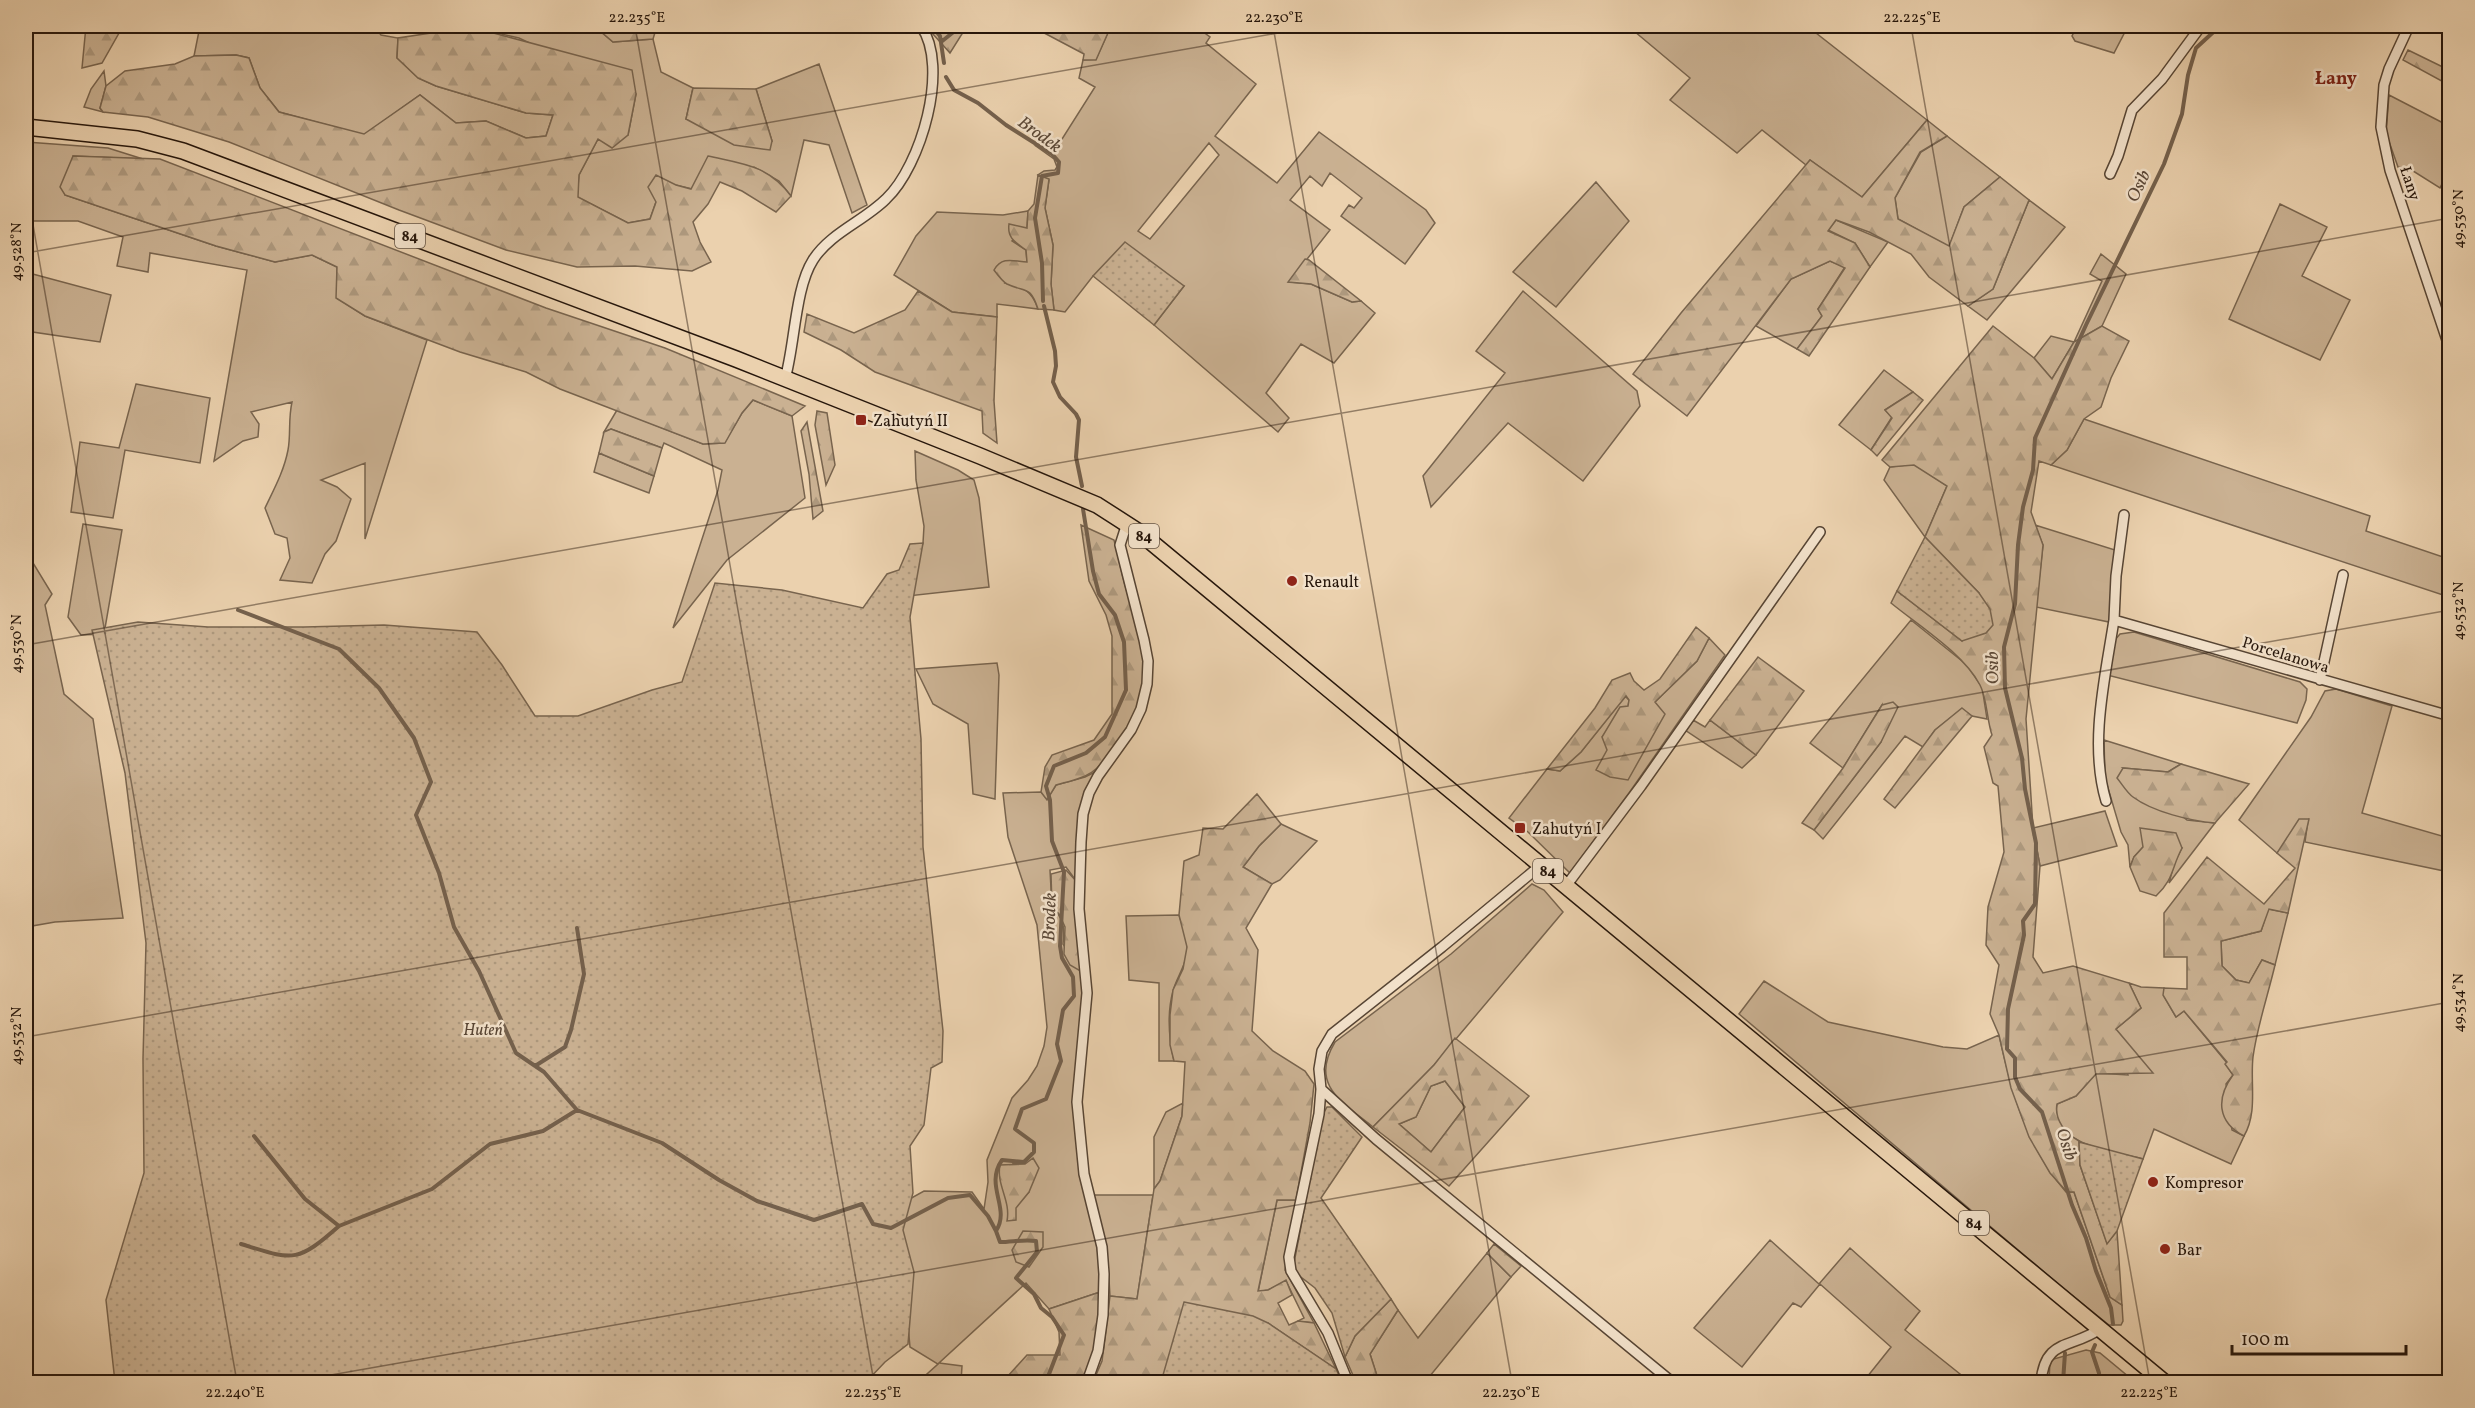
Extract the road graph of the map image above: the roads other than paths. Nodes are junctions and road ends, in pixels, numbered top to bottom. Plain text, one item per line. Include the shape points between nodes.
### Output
1 (921, 26) edge
2 (2201, 26) edge
3 (2409, 26) edge
4 (26, 127) edge
5 (2110, 174) dead end
6 (2450, 349) edge
7 (785, 379) junction
8 (2124, 515) dead end
9 (1127, 523) junction
10 (1821, 532) dead end
11 (2343, 575) dead end
12 (2114, 620) junction
13 (2320, 680) junction
14 (2450, 716) edge
15 (2106, 801) dead end
16 (1541, 865) junction
17 (1566, 886) junction
18 (1322, 1089) junction
19 (2100, 1329) junction
20 (2450, 1370) edge
21 (1087, 1383) edge
22 (1348, 1383) edge
23 (1672, 1383) edge
24 (2041, 1383) edge
25 (2164, 1383) edge
26 (2447, 1383) edge

1 - 7 street via 932,52 932,87 911,162 887,199 812,260 804,278
2 - 5 street via 2162,79 2132,110
3 - 6 street, Łany via 2386,77 2381,127 2390,170
4 - 7 main road, 84 via 137,139 183,151
7 - 9 main road, 84 via 1081,498
8 - 12 street
9 - 16 main road, 84
9 - 21 street via 1120,545 1144,640 1147,684 1131,730 1089,793 1081,842 1079,909 1087,993 1077,1102 1084,1174 1102,1247 1104,1274 1099,1342
10 - 17 street
11 - 13 street
12 - 13 street, Porcelanowa
12 - 15 street via 2101,700 2099,777
13 - 14 street, Porcelanowa
16 - 17 main road, 84
16 - 18 street via 1332,1034 1322,1051
17 - 19 main road, 84
18 - 22 street via 1289,1257 1291,1271 1328,1333
18 - 23 street via 1376,1139
19 - 24 street via 2056,1348 2046,1359
19 - 25 main road, 84
20 - 26 street

